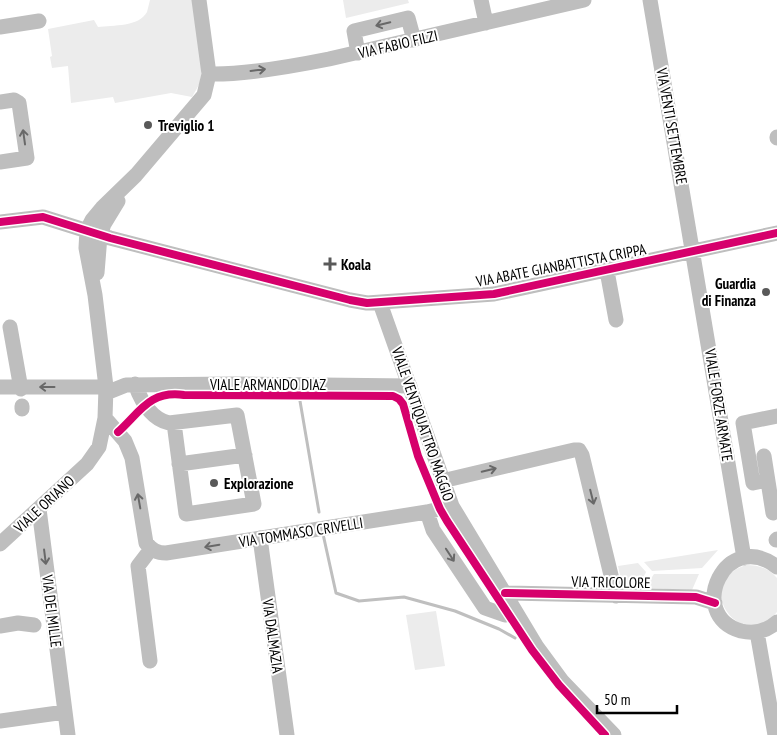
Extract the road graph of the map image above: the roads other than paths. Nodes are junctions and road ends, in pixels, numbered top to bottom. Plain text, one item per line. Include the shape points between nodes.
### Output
1 (199, 0) edge
2 (481, 0) edge
3 (584, 0) edge
4 (650, 0) edge
5 (39, 20) dead end
6 (486, 23) junction
7 (0, 27) edge
8 (414, 40) junction
9 (358, 53) junction
10 (209, 74) junction
11 (0, 102) edge
12 (0, 162) edge
13 (0, 222) edge
14 (94, 233) junction
15 (777, 234) edge
16 (693, 251) junction
17 (607, 271) junction
18 (380, 303) junction
19 (616, 320) dead end
20 (10, 327) dead end
21 (131, 384) junction
22 (106, 386) junction
23 (410, 386) junction
24 (0, 387) edge
25 (21, 388) junction
26 (777, 416) edge
27 (105, 418) junction
28 (174, 423) junction
29 (245, 455) junction
30 (764, 456) dead end
31 (179, 464) junction
32 (767, 480) junction
33 (442, 481) junction
34 (452, 506) junction
35 (39, 509) junction
36 (427, 512) junction
37 (773, 513) dead end
38 (260, 538) junction
39 (0, 544) edge
40 (151, 548) junction
41 (744, 558) junction
42 (777, 567) edge
43 (505, 593) junction
44 (611, 596) junction
45 (715, 603) junction
46 (515, 612) junction
47 (777, 622) edge
48 (43, 624) junction
49 (0, 626) edge
50 (757, 632) junction
51 (150, 661) dead end
52 (66, 712) junction
53 (0, 721) edge
54 (68, 735) edge
55 (287, 735) edge
56 (614, 735) edge
57 (776, 735) edge

1 - 10 street
2 - 6 street
3 - 6 street, VIA FABIO FILZI
4 - 16 street, VIA VENTI SETTEMBRE
5 - 7 street
6 - 8 street, VIA FABIO FILZI
8 - 9 street, VIA FABIO FILZI
8 -> 9 street via 408,18 354,31
10 -> 9 street, VIA FABIO FILZI via 304,64
10 - 14 street via 204,96 92,220
12 -> 11 street via 27,158 19,102
13 - 14 street, VIA ABATE GIANBATTISTA CRIPPA via 42,217
14 - 18 street, VIA ABATE GIANBATTISTA CRIPPA via 350,300
14 - 22 street, VIALE ORIANO via 86,248
15 - 16 street, VIA ABATE GIANBATTISTA CRIPPA
16 - 17 street, VIA ABATE GIANBATTISTA CRIPPA
16 - 41 street, VIALE FORZE ARMATE
17 - 18 street, VIA ABATE GIANBATTISTA CRIPPA via 494,294
17 - 19 street
18 - 23 street, VIALE VENTIQUATTRO MAGGIO
20 - 25 street
21 - 22 street, VIALE ARMANDO DIAZ via 114,377
21 - 23 street, VIALE ARMANDO DIAZ
21 - 28 street via 146,408 162,422
22 -> 25 street
22 - 27 street, VIALE ORIANO
23 - 33 street, VIALE VENTIQUATTRO MAGGIO
24 - 25 street
26 - 32 street via 743,423 752,483
27 - 35 street, VIALE ORIANO via 99,447 87,464
40 -> 27 street via 146,543 132,458 125,441
28 - 29 street via 237,415
28 - 31 street
29 - 31 street
29 - 31 street via 254,504 186,514
30 - 32 street
32 - 37 street
33 - 34 street, VIALE VENTIQUATTRO MAGGIO
33 -> 44 street via 579,450
34 - 36 street, VIA TOMMASO CRIVELLI
34 - 43 street, VIALE VENTIQUATTRO MAGGIO
35 - 39 street, VIALE ORIANO
35 -> 48 street, VIA DEI MILLE
36 - 38 street, VIA TOMMASO CRIVELLI
36 -> 46 street via 433,530 485,608 505,615
38 -> 40 street, VIA TOMMASO CRIVELLI via 166,554
38 - 55 street, VIA DALMAZIA
40 - 51 street via 138,566
41 - 42 street via 761,559
41 - 45 street via 732,563 720,575 714,590
43 - 44 street, VIA TRICOLORE
43 - 46 street, VIALE VENTIQUATTRO MAGGIO
44 - 45 street, VIA TRICOLORE via 696,597
45 - 50 street via 719,614 729,625 742,631
46 - 56 street, VIALE VENTIQUATTRO MAGGIO via 562,681
47 - 50 street
48 - 49 street
48 - 52 street, VIA DEI MILLE
50 - 57 street
52 - 53 street
52 - 54 street, VIA DEI MILLE

